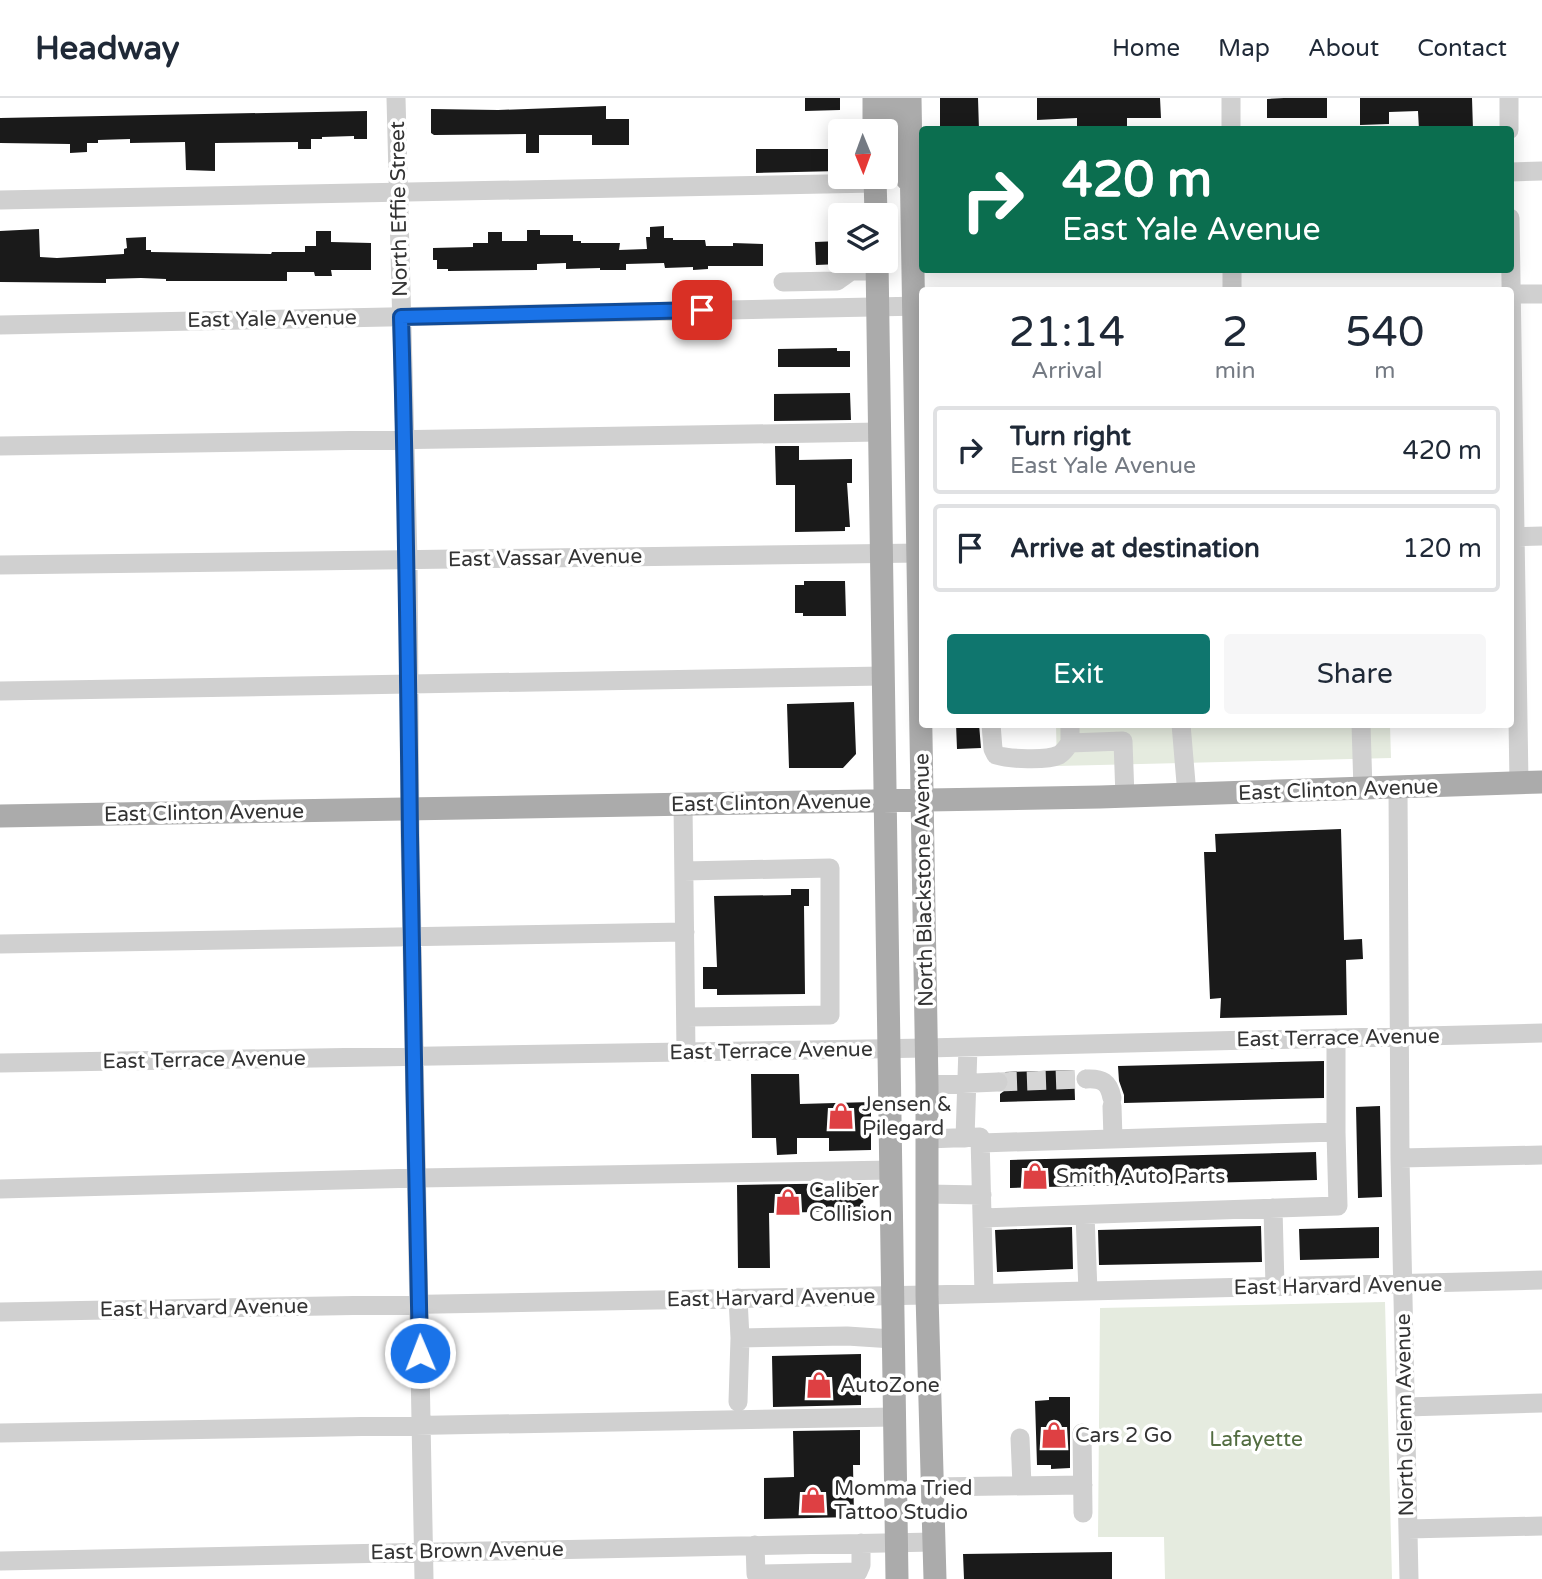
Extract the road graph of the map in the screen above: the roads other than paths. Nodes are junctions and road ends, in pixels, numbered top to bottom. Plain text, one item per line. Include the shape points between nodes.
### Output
1 (396, 98) edge
2 (874, 98) edge
3 (891, 98) edge
4 (910, 98) edge
5 (1231, 98) edge
6 (1509, 98) edge
7 (874, 119) edge
8 (1231, 126) edge
9 (1509, 126) edge
10 (1542, 171) edge
11 (1514, 172) edge
12 (828, 181) edge
13 (912, 185) junction
14 (398, 192) junction
15 (0, 200) edge
16 (848, 273) edge
17 (877, 273) edge
18 (783, 282) dead end
19 (1542, 293) edge
20 (1514, 294) edge
21 (918, 306) edge
22 (878, 307) junction
23 (401, 317) junction
24 (0, 325) edge
25 (919, 430) edge
26 (880, 432) junction
27 (404, 440) junction
28 (0, 446) edge
29 (1542, 536) edge
30 (1514, 537) edge
31 (919, 553) edge
32 (883, 554) junction
33 (408, 560) junction
34 (1514, 564) edge
35 (0, 565) edge
36 (884, 676) junction
37 (409, 684) junction
38 (0, 691) edge
39 (921, 728) edge
40 (991, 728) edge
41 (1181, 728) edge
42 (1361, 728) edge
43 (1070, 734) edge
44 (1530, 783) edge
45 (1398, 789) junction
46 (1363, 790) junction
47 (1187, 795) junction
48 (1125, 797) junction
49 (886, 801) junction
50 (922, 801) junction
51 (683, 805) junction
52 (410, 809) junction
53 (0, 816) edge
54 (684, 871) junction
55 (685, 932) junction
56 (412, 937) junction
57 (0, 944) edge
58 (685, 1017) junction
59 (1542, 1033) edge
60 (1400, 1036) junction
61 (1335, 1038) junction
62 (968, 1047) junction
63 (927, 1048) junction
64 (891, 1049) junction
65 (686, 1052) junction
66 (414, 1056) junction
67 (0, 1063) edge
68 (1086, 1079) tunnel mouth
69 (966, 1082) junction
70 (998, 1082) tunnel mouth
71 (927, 1085) junction
72 (1336, 1132) junction
73 (927, 1139) junction
74 (1113, 1139) junction
75 (973, 1140) junction
76 (1542, 1155) edge
77 (1400, 1158) junction
78 (892, 1170) junction
79 (418, 1178) junction
80 (0, 1189) edge
81 (927, 1194) junction
82 (982, 1195) junction
83 (1273, 1208) junction
84 (1085, 1214) junction
85 (982, 1218) junction
86 (1542, 1280) edge
87 (1402, 1285) junction
88 (1275, 1287) junction
89 (1088, 1292) junction
90 (984, 1294) junction
91 (892, 1295) junction
92 (928, 1295) junction
93 (738, 1298) junction
94 (419, 1304) junction
95 (0, 1312) edge
96 (740, 1338) junction
97 (893, 1339) junction
98 (738, 1402) dead end
99 (1542, 1403) edge
100 (1406, 1407) junction
101 (894, 1417) junction
102 (421, 1427) junction
103 (0, 1433) edge
104 (1082, 1433) dead end
105 (1020, 1438) dead end
106 (1022, 1485) junction
107 (1083, 1485) junction
108 (932, 1488) junction
109 (1083, 1513) dead end
110 (1542, 1526) edge
111 (1408, 1530) junction
112 (896, 1542) junction
113 (934, 1542) junction
114 (861, 1543) junction
115 (802, 1544) junction
116 (755, 1545) junction
117 (424, 1552) junction
118 (0, 1561) edge
119 (803, 1574) junction
120 (756, 1576) edge
121 (424, 1579) edge
122 (897, 1579) edge
123 (935, 1579) edge
124 (1409, 1579) edge

1 - 14 street, North Effie Street
2 - 7 main road
3 - 13 main road via 897,167
4 - 13 main road, North Blackstone Avenue
5 - 8 street
6 - 9 street
10 - 11 street
12 - 14 street
13 - 21 main road, North Blackstone Avenue
14 - 15 street
14 - 23 street, North Effie Street
16 - 18 street via 837,281
17 - 22 main road, North Blackstone Avenue
19 - 20 street
21 - 22 street, East Yale Avenue
21 - 25 main road, North Blackstone Avenue
22 - 23 street, East Yale Avenue
22 - 26 main road, North Blackstone Avenue
23 - 24 street, East Yale Avenue
23 - 27 street, North Effie Street
26 - 27 street
26 - 32 main road, North Blackstone Avenue
27 - 28 street
27 - 33 street, North Effie Street
29 - 30 street
31 - 32 street, East Vassar Avenue
32 - 33 street, East Vassar Avenue
32 - 36 main road, North Blackstone Avenue
33 - 35 street, East Vassar Avenue
33 - 37 street, North Effie Street
34 - 44 street
36 - 37 street
36 - 49 main road, North Blackstone Avenue
37 - 38 street
37 - 52 street, North Effie Street
39 - 50 main road, North Blackstone Avenue
40 - 43 street via 993,749 1005,758 1062,754
41 - 47 street
42 - 46 street
43 - 48 street via 1123,741
44 - 45 main road, East Clinton Avenue
45 - 46 main road, East Clinton Avenue
45 - 60 street, North Glenn Avenue
46 - 47 main road, East Clinton Avenue
47 - 48 main road, East Clinton Avenue
48 - 50 main road, East Clinton Avenue
49 - 50 main road, East Clinton Avenue
49 - 51 main road, East Clinton Avenue
49 - 64 main road, North Blackstone Avenue
50 - 63 main road, North Blackstone Avenue
51 - 52 main road, East Clinton Avenue
51 - 54 street
52 - 53 main road, East Clinton Avenue
52 - 56 street, North Effie Street
54 - 55 street
54 - 58 street via 830,868 830,1015
55 - 56 street
55 - 58 street
56 - 57 street
56 - 66 street, North Effie Street
58 - 65 street
59 - 60 street, East Terrace Avenue
60 - 61 street, East Terrace Avenue
60 - 77 street, North Glenn Avenue
61 - 62 street, East Terrace Avenue
61 - 72 street
62 - 63 street, East Terrace Avenue
62 - 69 street
63 - 64 street, East Terrace Avenue
63 - 71 main road, North Blackstone Avenue
64 - 65 street, East Terrace Avenue
64 - 78 main road, North Blackstone Avenue
65 - 66 street, East Terrace Avenue
66 - 67 street, East Terrace Avenue
66 - 79 street, North Effie Street
68 - 74 street via 1097,1078 1110,1087
69 - 70 street
69 - 71 street
69 - 75 street
71 - 73 main road, North Blackstone Avenue
72 - 74 street
72 - 83 street via 1338,1206
73 - 75 street
73 - 81 main road, North Blackstone Avenue
74 - 75 street
75 - 82 street
76 - 77 street
77 - 87 street, North Glenn Avenue
78 - 79 street
78 - 91 main road, North Blackstone Avenue
79 - 80 street
79 - 94 street, North Effie Street
81 - 82 street
81 - 92 main road, North Blackstone Avenue
82 - 85 street
83 - 84 street
83 - 88 street
84 - 85 street
84 - 89 street
85 - 90 street
86 - 87 street, East Harvard Avenue
87 - 88 street, East Harvard Avenue
87 - 100 street, North Glenn Avenue
88 - 89 street, East Harvard Avenue
89 - 90 street, East Harvard Avenue
90 - 92 street, East Harvard Avenue
91 - 92 street, East Harvard Avenue
91 - 93 street, East Harvard Avenue
91 - 97 main road, North Blackstone Avenue
92 - 108 main road, North Blackstone Avenue
93 - 94 street, East Harvard Avenue
93 - 96 street
94 - 95 street, East Harvard Avenue
94 - 102 street, North Effie Street
96 - 97 street
96 - 98 street
97 - 101 main road, North Blackstone Avenue
99 - 100 street
100 - 111 street, North Glenn Avenue
101 - 102 street
101 - 112 main road, North Blackstone Avenue
102 - 103 street
102 - 117 street, North Effie Street
104 - 107 street
105 - 106 street
106 - 107 street
106 - 108 street
107 - 109 street
108 - 113 main road, North Blackstone Avenue
110 - 111 street
111 - 124 street, North Glenn Avenue
112 - 113 street, East Brown Avenue
112 - 114 street, East Brown Avenue
112 - 122 main road, North Blackstone Avenue
113 - 123 main road, North Blackstone Avenue
114 - 115 street, East Brown Avenue
114 - 119 street via 858,1572
115 - 116 street, East Brown Avenue
115 - 119 street
116 - 117 street, East Brown Avenue
116 - 120 street
117 - 118 street, East Brown Avenue
117 - 121 street, North Effie Street
119 - 120 street

